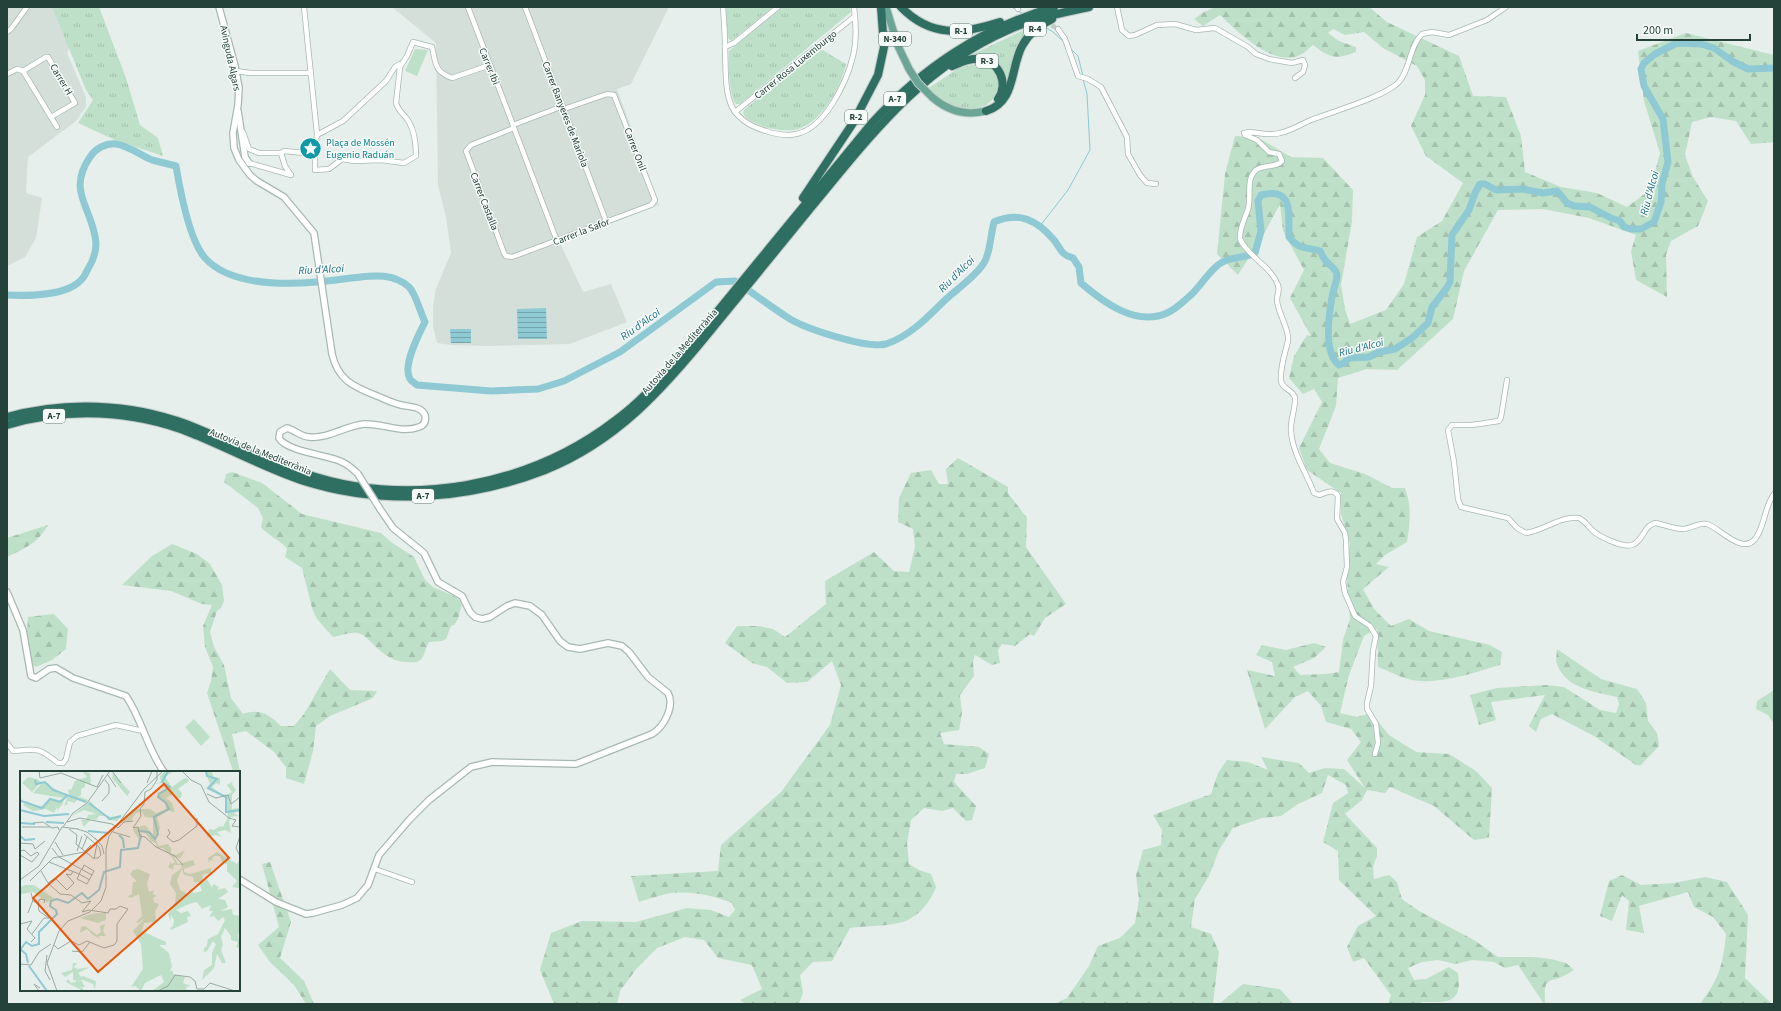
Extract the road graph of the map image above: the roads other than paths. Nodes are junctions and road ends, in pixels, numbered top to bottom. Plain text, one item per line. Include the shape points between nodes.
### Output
1 (27, 7) edge
2 (219, 7) edge
3 (304, 7) edge
4 (468, 7) edge
5 (525, 7) edge
6 (723, 7) edge
7 (778, 7) edge
8 (854, 7) edge
9 (881, 7) edge
10 (886, 7) edge
11 (901, 7) edge
12 (1054, 7) edge
13 (1117, 7) edge
14 (1506, 7) edge
15 (1086, 8) edge
16 (855, 16) junction
17 (1026, 16) junction
18 (1058, 29) tunnel mouth
19 (7, 32) edge
20 (725, 47) junction
21 (402, 63) junction
22 (490, 65) junction
23 (23, 71) junction
24 (236, 71) junction
25 (311, 73) junction
26 (7, 74) edge
27 (929, 78) junction
28 (1295, 78) dead end
29 (238, 108) junction
30 (563, 108) junction
31 (986, 111) junction
32 (736, 112) junction
33 (51, 117) junction
34 (240, 125) junction
35 (57, 127) dead end
36 (514, 127) junction
37 (317, 136) junction
38 (281, 153) junction
39 (315, 154) junction
40 (249, 163) joint
41 (1156, 184) dead end
42 (655, 200) joint
43 (795, 217) junction
44 (606, 221) junction
45 (557, 241) junction
46 (763, 255) joint
47 (506, 256) joint
48 (1507, 380) dead end
49 (103, 410) junction
50 (7, 417) edge
51 (626, 417) junction
52 (7, 425) edge
53 (1774, 494) edge
54 (7, 592) edge
55 (143, 731) junction
56 (7, 742) edge
57 (1375, 754) dead end
58 (163, 771) edge
59 (375, 869) junction
60 (240, 880) edge
61 (412, 882) dead end

1 - 19 street
2 - 24 street, Avinguda Algars
3 - 25 street
4 - 22 street, Carrer Ibi
5 - 30 street, Carrer Banyeres de Mariola
6 - 20 street
7 - 20 street via 734,43
8 - 16 street
9 - 43 highway, R-2 via 884,47 878,75 864,104
10 - 31 main road, N-340, bridge via 898,46 918,83 944,106 960,112
11 - 17 highway, R-1 via 924,24 955,32 975,30
12 - 17 highway, Autovia de la Mediterrània / A-7
13 - 28 street via 1124,33 1132,36 1157,25 1175,24 1196,30 1215,28 1256,54 1269,59 1292,63 1303,60 1303,72
14 - 57 street via 1488,20 1449,35 1432,32 1422,34 1410,54 1401,78 1382,94 1281,133 1269,135 1245,132 1245,135 1257,140 1269,152 1279,154 1282,161 1262,167 1250,179 1248,207 1239,235 1241,243 1268,271 1279,289 1277,300 1288,340 1281,382 1295,398 1291,418 1292,437 1303,471 1314,493 1319,495 1331,491 1338,496 1338,519 1346,540 1347,567 1343,582 1345,593 1355,616 1370,626 1376,636 1367,703 1367,709 1376,724 1378,743
15 - 27 highway, Autovia de la Mediterrània / A-7 via 1047,16 1007,30 977,46
15 - 31 highway, R-4 via 1056,17 1033,31 1020,51 1008,92 997,105
16 - 32 street, Carrer Rosa Luxemburgo
16 - 32 street via 853,55 844,81 830,106 814,124 795,134 771,133 750,125
17 - 43 highway, Autovia de la Mediterrània / A-7 via 980,36 923,74 872,123
18 - 41 street via 1065,39 1078,76 1094,81 1104,92 1127,137 1128,154 1142,178 1147,183
20 - 32 street via 729,99
21 - 22 street via 408,56 413,42 416,42 432,47 436,67 452,78
21 - 37 street via 343,121
21 - 39 street via 399,70 396,106 411,127 416,143 416,156 404,163 342,159 329,169 315,170
22 - 36 street, Carrer Ibi
23 - 26 street, Carrer H via 17,69
23 - 33 street
23 - 33 street, Carrer H via 48,57 75,100 74,104
24 - 25 street
24 - 29 street, Avinguda Algars
25 - 37 street
27 - 31 highway, R-3 via 960,62 977,59 988,61 998,70 1003,86 996,103
27 - 43 highway, Autovia de la Mediterrània / A-7 via 894,109
29 - 34 street, Avinguda Algars
29 - 59 street, Avinguda Algars, bridge via 233,140 239,160 253,178 284,197 316,238 333,359 343,378 357,388 399,405 420,408 426,417 421,426 406,430 363,424 304,437 287,428 280,432 280,441 339,460 358,474 393,528 424,553 438,582 462,596 475,618 486,618 507,606 520,603 530,606 538,611 560,641 568,647 580,649 608,643 618,644 629,652 648,677 669,696 664,722 656,732 581,763 562,765 492,762 469,768 416,812 380,854
30 - 36 street
30 - 42 street, Carrer Onil via 612,94 616,98
30 - 44 street, Carrer Banyeres de Mariola
33 - 35 street
34 - 38 street via 249,148 258,153
34 - 40 street, Avinguda Algars via 245,157
36 - 45 street, Carrer Ibi
36 - 47 street, Carrer Castalla via 468,147 466,151
37 - 39 street
38 - 39 street via 284,151
38 - 40 street via 291,175
42 - 44 street, Carrer la Safor via 651,205
43 - 46 highway, R-2 via 773,239
43 - 51 highway, Autovia de la Mediterrània / A-7 via 684,363 646,404
44 - 45 street, Carrer la Safor
45 - 47 street, Carrer la Safor via 512,257
46 - 51 highway, Autovia de la Mediterrània / A-7 via 676,362
48 - 53 street via 1499,421 1452,425 1448,430 1461,507 1508,518 1526,533 1562,519 1575,518 1583,520 1597,534 1628,546 1639,541 1652,523 1682,529 1702,524 1713,527 1743,544 1756,538
49 - 50 highway, Autovia de la Mediterrània / A-7 via 48,408
49 - 51 highway, Autovia de la Mediterrània / A-7 via 209,437 288,476 328,488 383,496 432,496 509,482 574,455 598,441
49 - 52 highway, Autovia de la Mediterrània / A-7 via 29,419
54 - 55 street via 23,630 31,676 36,678 49,668 56,668 73,678 124,694
55 - 56 street via 116,725 77,736 70,742 63,763 58,763 36,749 13,751
55 - 58 street via 154,758
59 - 60 street via 370,881 357,898 310,914 276,902
59 - 61 street

